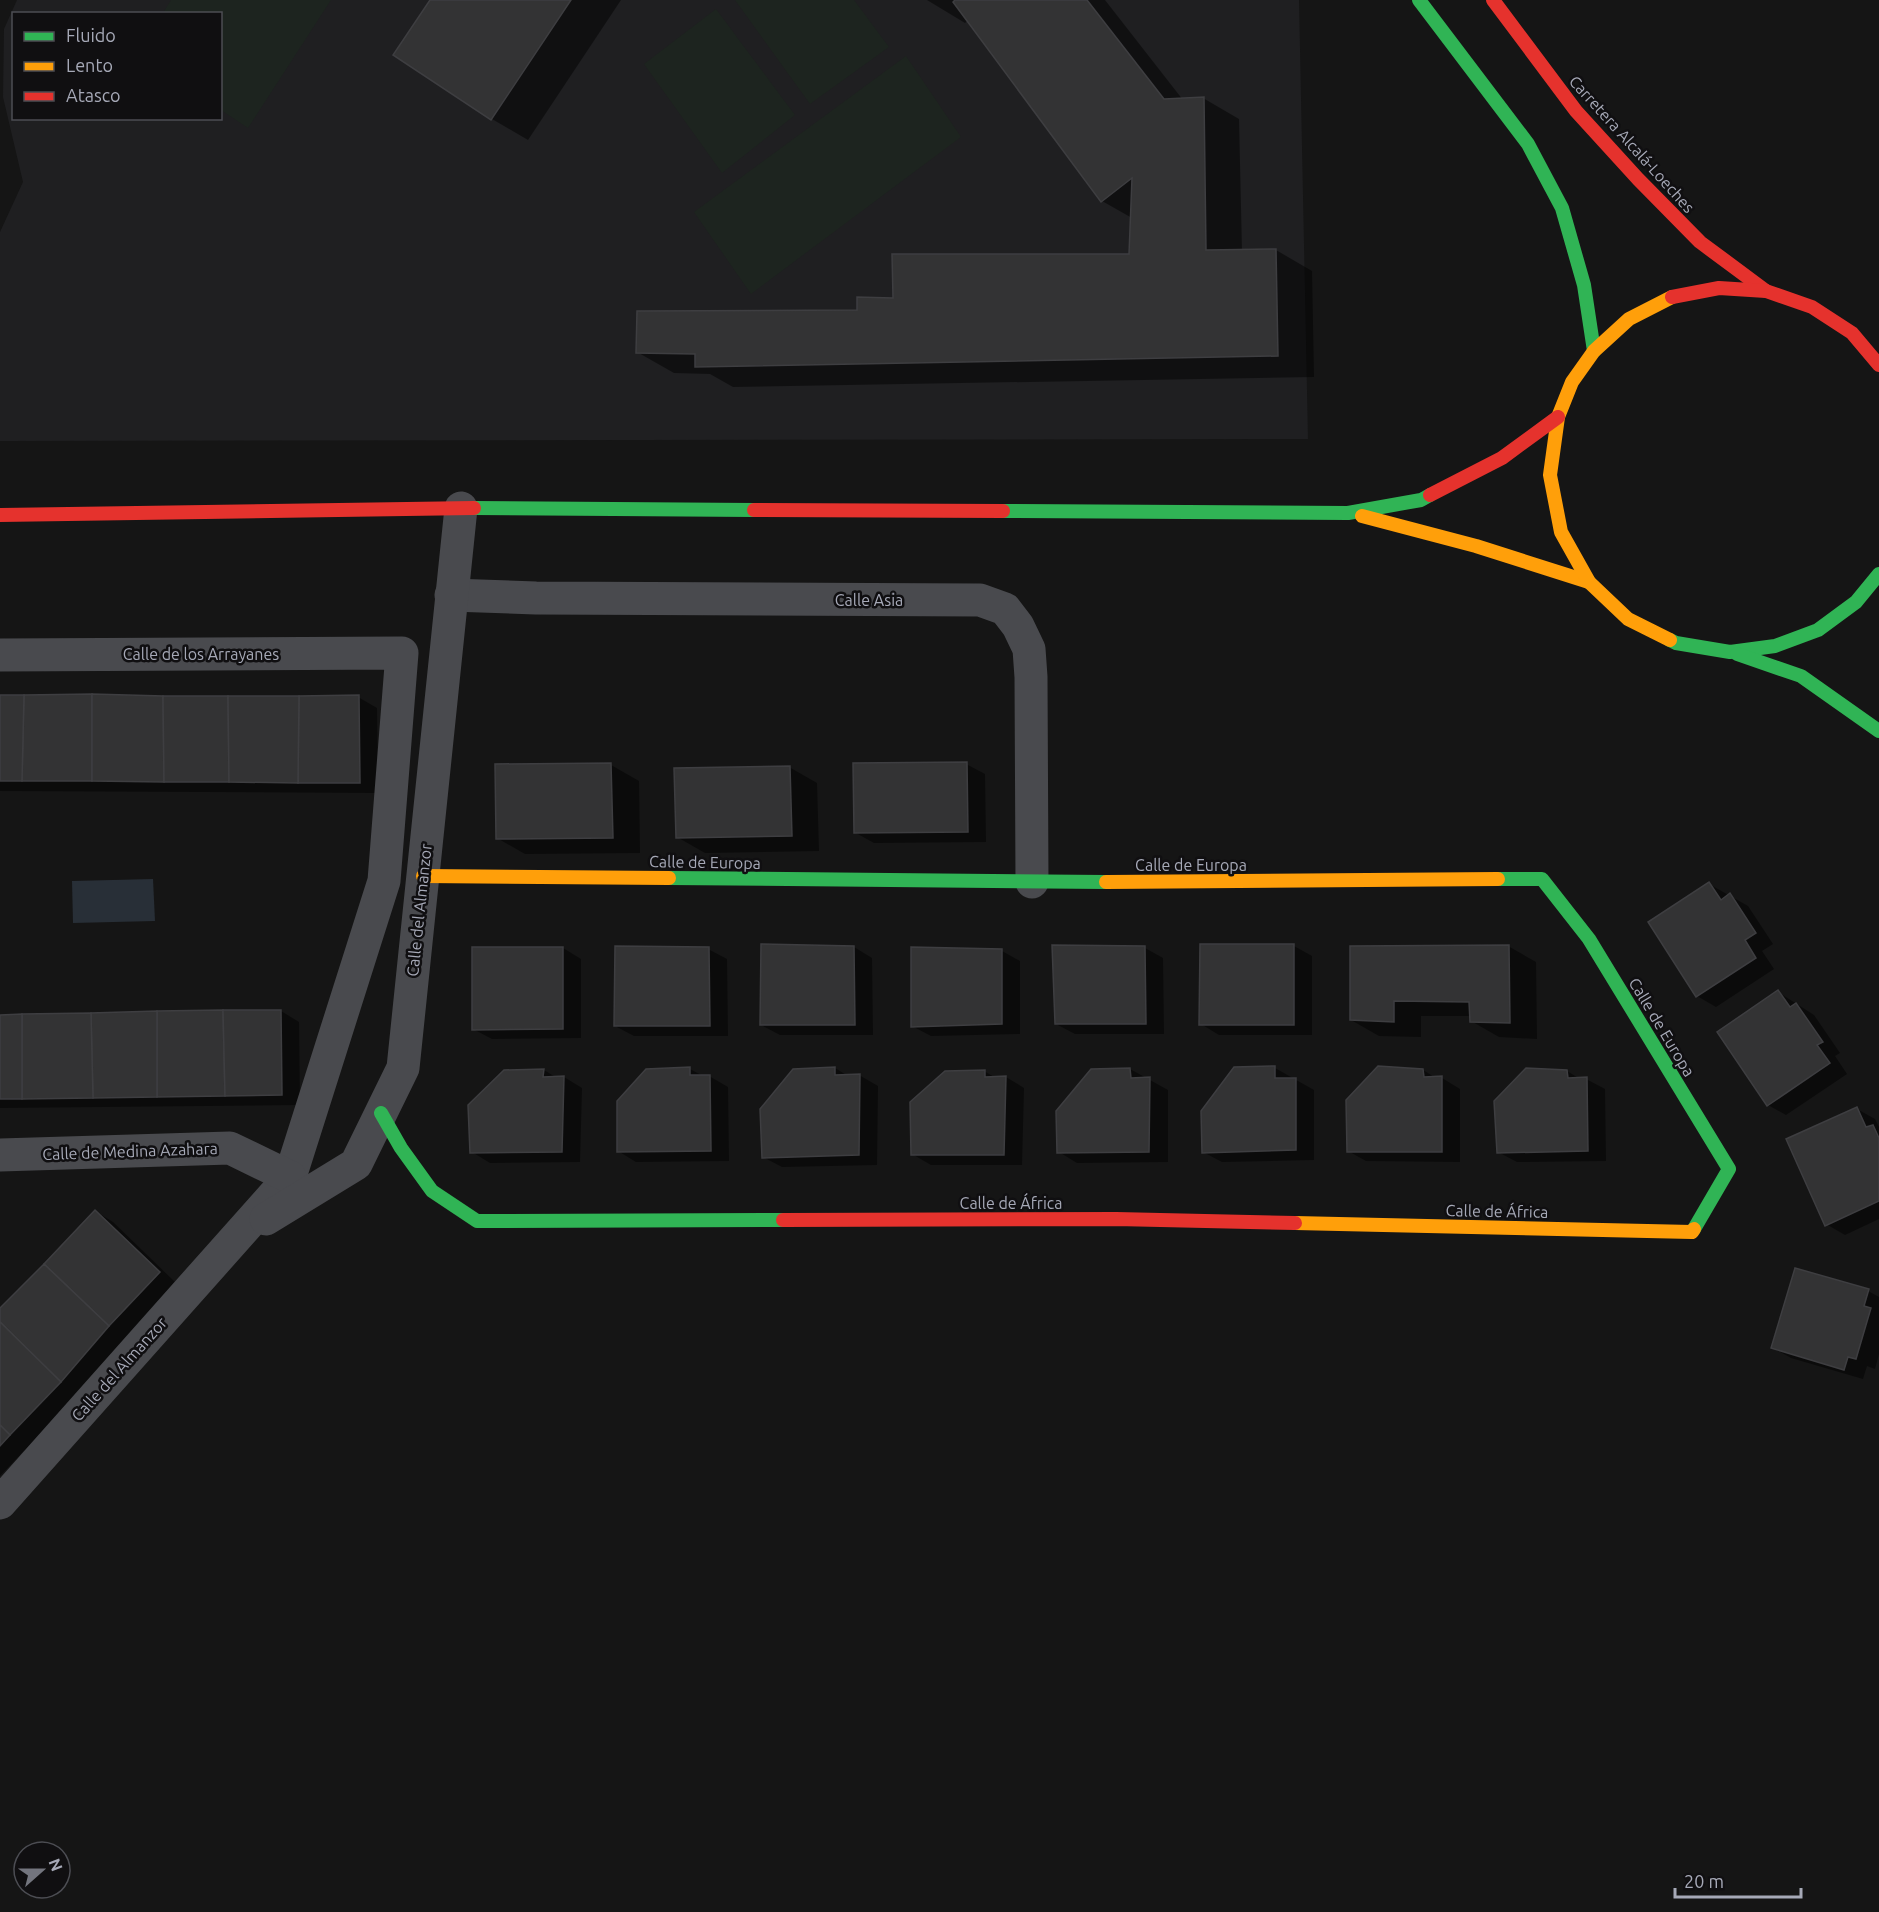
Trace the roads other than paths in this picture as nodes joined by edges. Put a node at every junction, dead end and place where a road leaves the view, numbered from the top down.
1 (1419, 0) edge
2 (1493, 0) edge
3 (1766, 291) junction
4 (1594, 351) junction
5 (1879, 365) edge
6 (1558, 417) junction
7 (461, 508) junction
8 (1348, 513) junction
9 (0, 515) edge
10 (1879, 574) edge
11 (1589, 582) junction
12 (451, 596) junction
13 (1730, 651) junction
14 (402, 653) joint
15 (0, 655) edge
16 (1879, 731) edge
17 (423, 876) junction
18 (1032, 882) junction
19 (381, 1113) junction
20 (0, 1155) edge
21 (290, 1177) junction
22 (1692, 1232) joint
23 (237, 1236) junction
24 (0, 1503) edge

1 - 4 street
2 - 3 street, Carretera Alcalá-Loeches
3 - 4 street
3 - 5 street
4 - 6 street
6 - 8 street
6 - 11 street
7 - 8 street
7 - 9 street
7 - 12 street, Calle del Almanzor
8 - 11 street
10 - 13 street
11 - 13 street
12 - 17 street, Calle del Almanzor
12 - 18 street, Calle Asia
13 - 16 street
14 - 15 street, Calle de los Arrayanes
14 - 21 street, Calle del Almanzor
17 - 18 street, Calle de Europa
17 - 19 street, Calle del Almanzor
18 - 22 street, Calle de Europa
19 - 22 street, Calle de África
19 - 23 street, Calle del Almanzor
20 - 21 street, Calle de Medina Azahara
21 - 23 street, Calle del Almanzor
23 - 24 street, Calle del Almanzor

